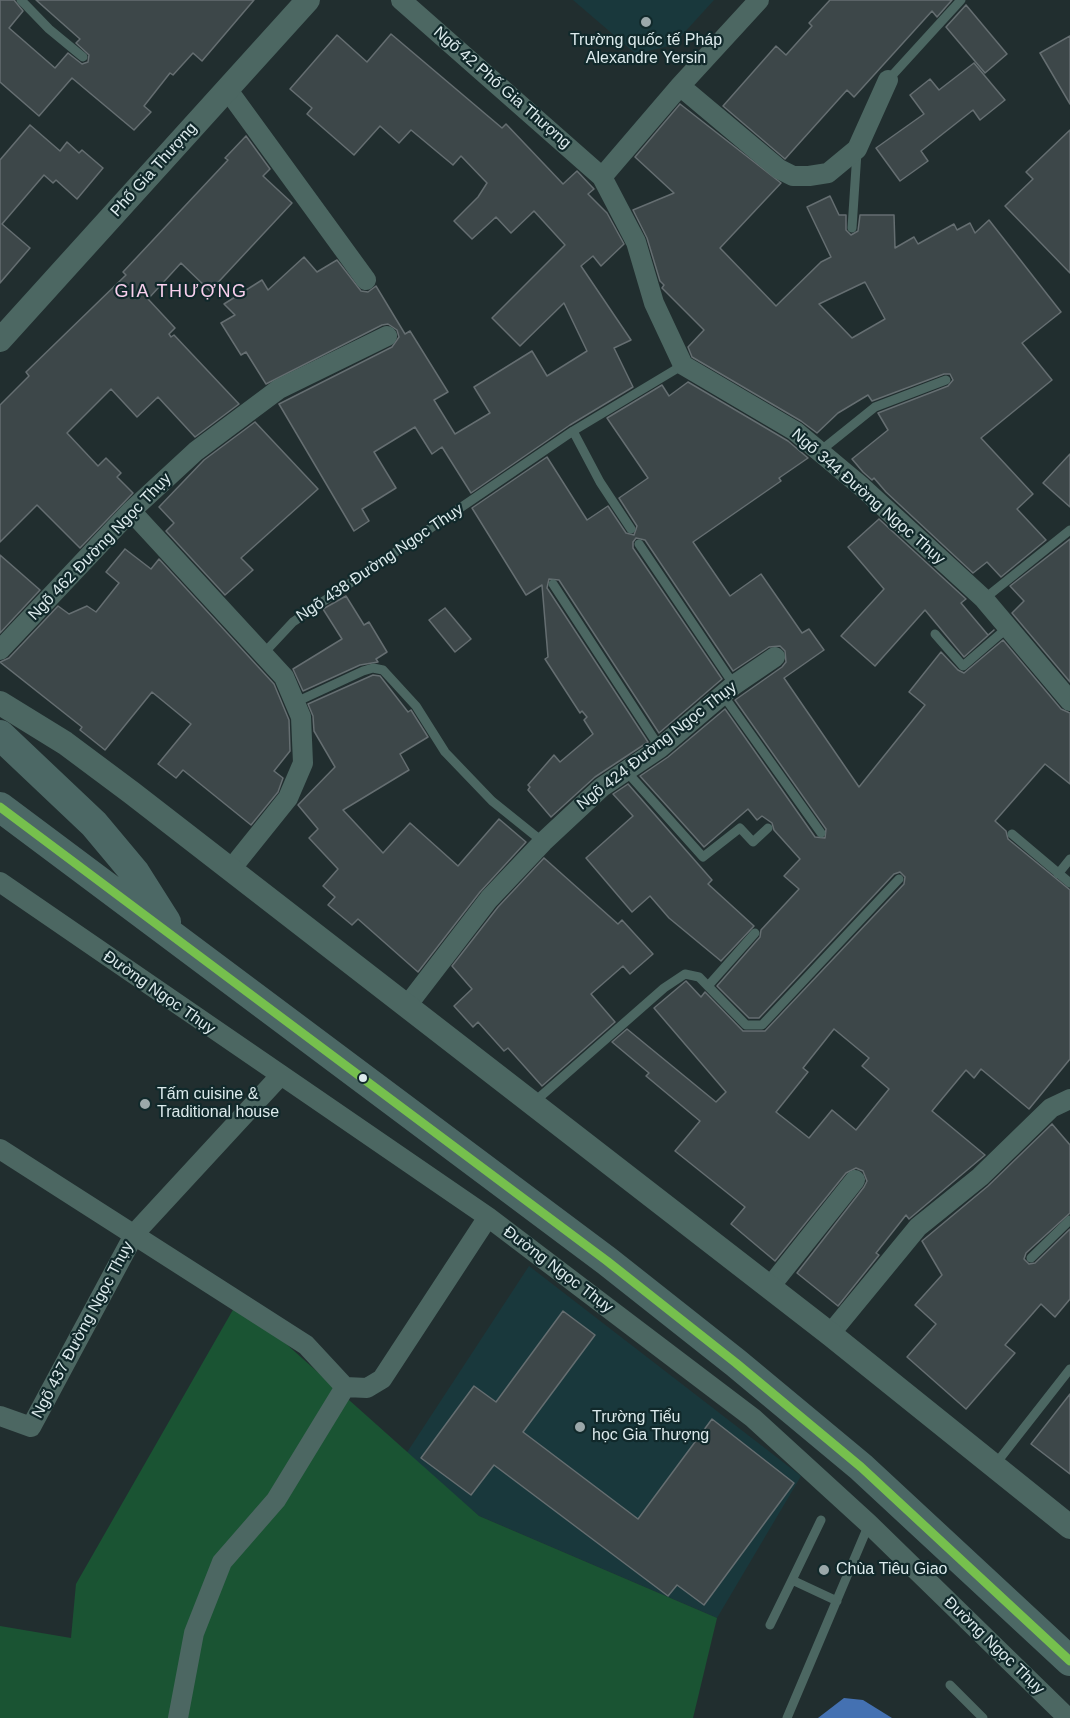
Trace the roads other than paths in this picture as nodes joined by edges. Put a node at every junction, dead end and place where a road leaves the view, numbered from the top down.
1 (21, 0) edge
2 (308, 0) edge
3 (401, 0) edge
4 (759, 0) edge
5 (961, 0) edge
6 (83, 57) dead end
7 (888, 80) joint
8 (680, 86) junction
9 (227, 89) junction
10 (857, 149) junction
11 (603, 177) junction
12 (852, 228) dead end
13 (366, 280) dead end
14 (3, 330) edge
15 (387, 336) dead end
16 (683, 365) junction
17 (946, 380) dead end
18 (573, 431) junction
19 (819, 452) junction
20 (131, 510) junction
21 (632, 529) dead end
22 (1070, 530) edge
23 (639, 544) dead end
24 (553, 584) dead end
25 (984, 599) junction
26 (1006, 629) junction
27 (936, 634) dead end
28 (0, 650) edge
29 (264, 653) junction
30 (775, 657) dead end
31 (728, 690) junction
32 (1070, 701) edge
33 (296, 702) junction
34 (0, 703) edge
35 (0, 735) edge
36 (660, 748) junction
37 (626, 771) junction
38 (0, 807) edge
39 (768, 828) dead end
40 (821, 833) dead end
41 (1012, 834) dead end
42 (543, 842) junction
43 (1070, 859) edge
44 (231, 869) junction
45 (1058, 874) junction
46 (899, 879) dead end
47 (0, 882) edge
48 (1070, 884) edge
49 (755, 933) dead end
50 (176, 937) junction
51 (708, 986) junction
52 (406, 1007) junction
53 (280, 1076) junction
54 (533, 1103) junction
55 (1066, 1105) edge
56 (0, 1149) edge
57 (855, 1180) dead end
58 (488, 1217) junction
59 (1070, 1220) edge
60 (135, 1233) junction
61 (1031, 1258) dead end
62 (769, 1288) junction
63 (830, 1334) junction
64 (1070, 1369) edge
65 (345, 1387) junction
66 (0, 1416) edge
67 (994, 1466) junction
68 (821, 1521) dead end
69 (869, 1524) junction
70 (1070, 1527) edge
71 (792, 1580) junction
72 (837, 1601) junction
73 (770, 1624) dead end
74 (1070, 1661) edge
75 (950, 1685) dead end
76 (178, 1718) edge
77 (787, 1718) edge
78 (983, 1718) edge
79 (1068, 1718) edge

1 - 6 lane
2 - 9 street, Phố Gia Thượng
3 - 11 street, Ngõ 42 Phố Gia Thượng
4 - 8 street
5 - 7 lane
7 - 10 street
8 - 10 street
8 - 11 street
9 - 13 street
9 - 14 street, Phố Gia Thượng
10 - 12 lane
11 - 16 street
15 - 20 street, Ngõ 462 Đường Ngọc Thụy
16 - 18 lane, Ngõ 438 Đường Ngọc Thụy
16 - 19 street, Ngõ 344 Đường Ngọc Thụy
17 - 19 lane
18 - 21 lane
18 - 29 lane, Ngõ 438 Đường Ngọc Thụy
19 - 25 street, Ngõ 344 Đường Ngọc Thụy
20 - 28 street, Ngõ 462 Đường Ngọc Thụy
20 - 29 street
22 - 25 lane
23 - 31 lane
24 - 36 lane
25 - 26 street, Ngõ 344 Đường Ngọc Thụy
26 - 27 lane
26 - 32 street, Ngõ 344 Đường Ngọc Thụy
29 - 33 street
30 - 31 street, Ngõ 424 Đường Ngọc Thụy
31 - 36 street, Ngõ 424 Đường Ngọc Thụy
31 - 40 lane
33 - 42 lane
33 - 44 street
34 - 44 street
35 - 50 main road
36 - 37 street, Ngõ 424 Đường Ngọc Thụy
37 - 39 lane
37 - 42 street, Ngõ 424 Đường Ngọc Thụy
38 - 50 main road
41 - 45 lane
42 - 52 street, Ngõ 424 Đường Ngọc Thụy
43 - 45 lane
44 - 52 street
45 - 48 lane
46 - 51 lane
47 - 53 street, Đường Ngọc Thụy
49 - 51 lane
50 - 74 main road
51 - 54 lane
52 - 54 street
53 - 58 street, Đường Ngọc Thụy
53 - 60 street, Ngõ 437 Đường Ngọc Thụy
54 - 62 street
55 - 63 street
56 - 60 street
57 - 62 street
58 - 65 street
58 - 69 street, Đường Ngọc Thụy
59 - 61 lane
60 - 65 street
60 - 66 street, Ngõ 437 Đường Ngọc Thụy
62 - 63 street
63 - 67 street
64 - 67 lane
65 - 76 street
67 - 70 street
68 - 71 lane
69 - 72 lane
69 - 79 street, Đường Ngọc Thụy
71 - 72 lane
71 - 73 lane
72 - 77 lane
75 - 78 lane

